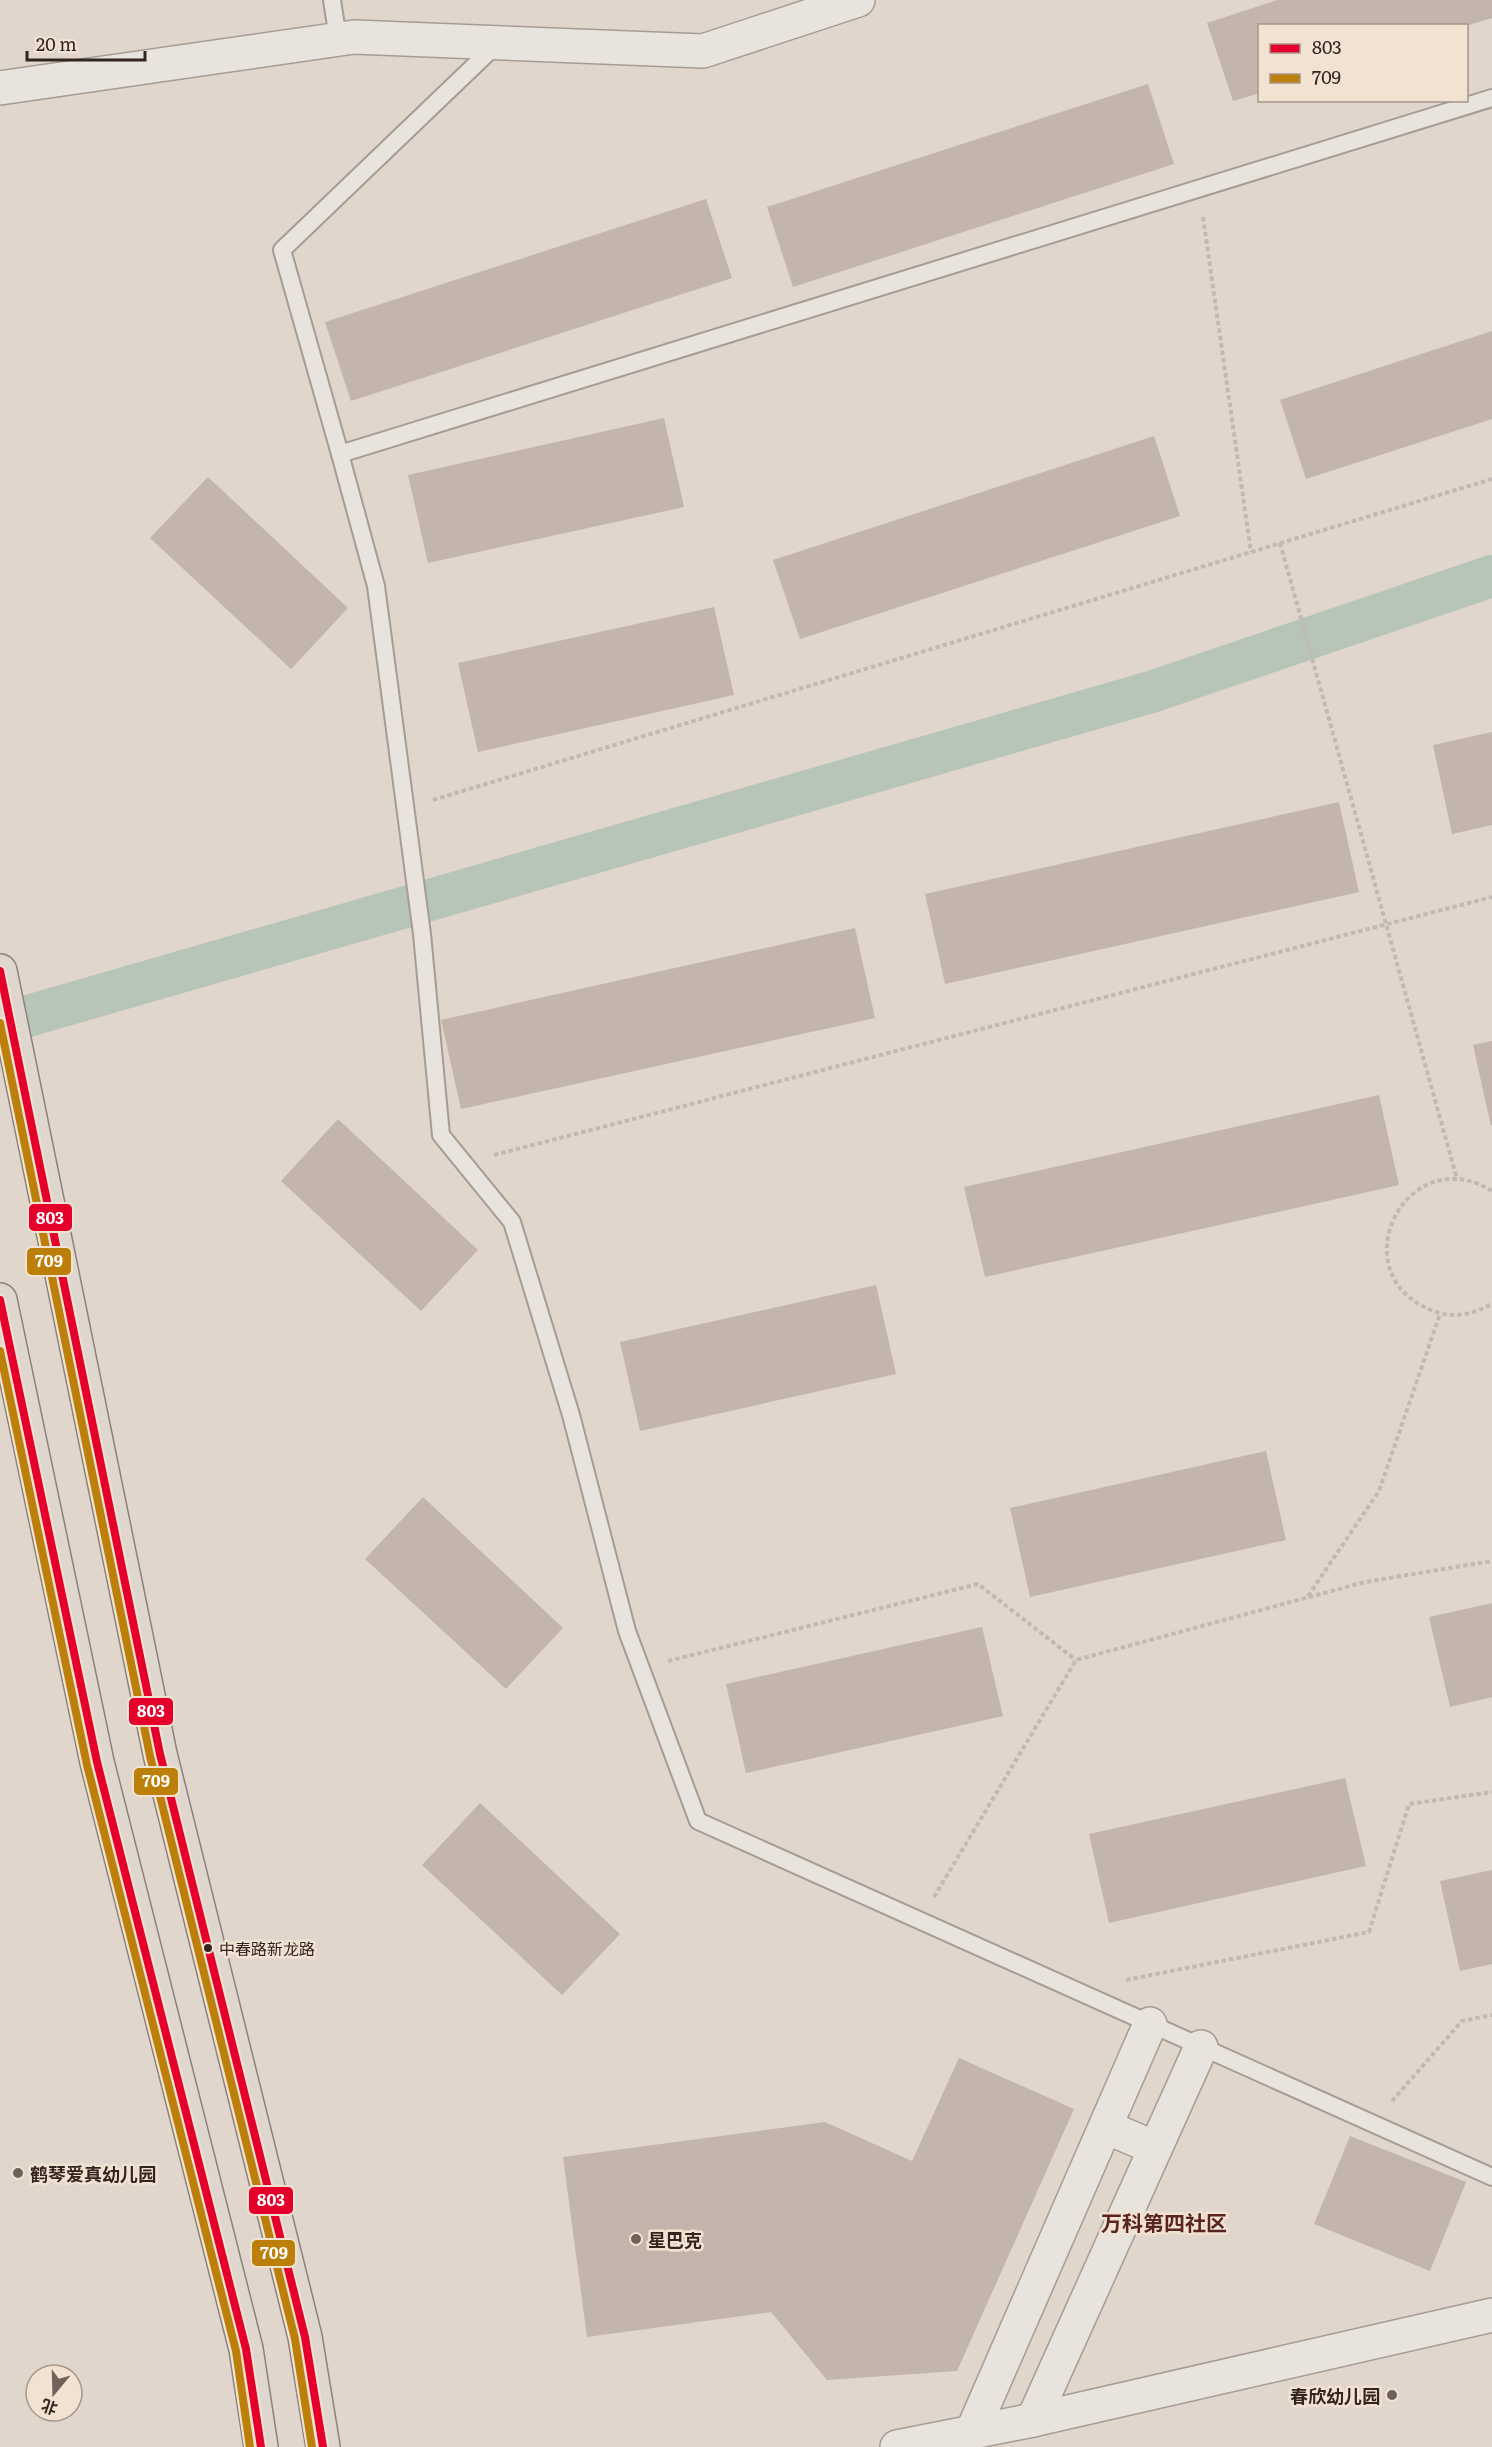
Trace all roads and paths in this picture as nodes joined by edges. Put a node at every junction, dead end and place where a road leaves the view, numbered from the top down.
1 (333, 0) edge
2 (858, 0) edge
3 (338, 39) junction
4 (499, 42) junction
5 (0, 88) edge
6 (1492, 98) edge
7 (1199, 189) junction
8 (340, 454) junction
9 (1492, 479) edge
10 (1280, 543) junction
11 (1251, 552) junction
12 (406, 813) junction
13 (1492, 897) edge
14 (1385, 925) junction
15 (0, 970) edge
16 (464, 1163) junction
17 (1457, 1179) junction
18 (1492, 1191) edge
19 (0, 1300) edge
20 (1492, 1303) edge
21 (1440, 1314) junction
22 (1492, 1561) edge
23 (1307, 1598) junction
24 (1076, 1660) junction
25 (640, 1668) junction
26 (1492, 1792) edge
27 (920, 1921) junction
28 (1074, 1990) junction
29 (1492, 2015) edge
30 (1150, 2024) junction
31 (1201, 2047) junction
32 (1373, 2124) junction
33 (1106, 2127) junction
34 (1155, 2148) junction
35 (1492, 2177) edge
36 (1492, 2315) edge
37 (1033, 2420) junction
38 (972, 2432) junction
39 (261, 2447) edge
40 (323, 2447) edge
41 (897, 2447) edge

1 - 3 lane
2 - 4 street
3 - 4 street
3 - 5 street
4 - 8 lane
6 - 7 lane
7 - 8 lane
7 - 11 path
8 - 12 lane
9 - 10 path
10 - 11 path
10 - 14 path
11 - 12 path
12 - 16 lane
13 - 14 path
14 - 16 path
14 - 17 path
15 - 40 main road
16 - 25 lane
17 - 18 path
17 - 21 path
19 - 39 main road
20 - 21 path
21 - 23 path
22 - 23 path
23 - 24 path
24 - 25 path
24 - 27 path
25 - 27 lane
26 - 28 path
27 - 28 lane
28 - 30 lane
29 - 32 path
30 - 31 lane
30 - 33 street
31 - 32 lane
31 - 34 street
32 - 35 lane
33 - 34 street
33 - 38 street
34 - 37 street
36 - 37 street
37 - 38 street
38 - 41 street

